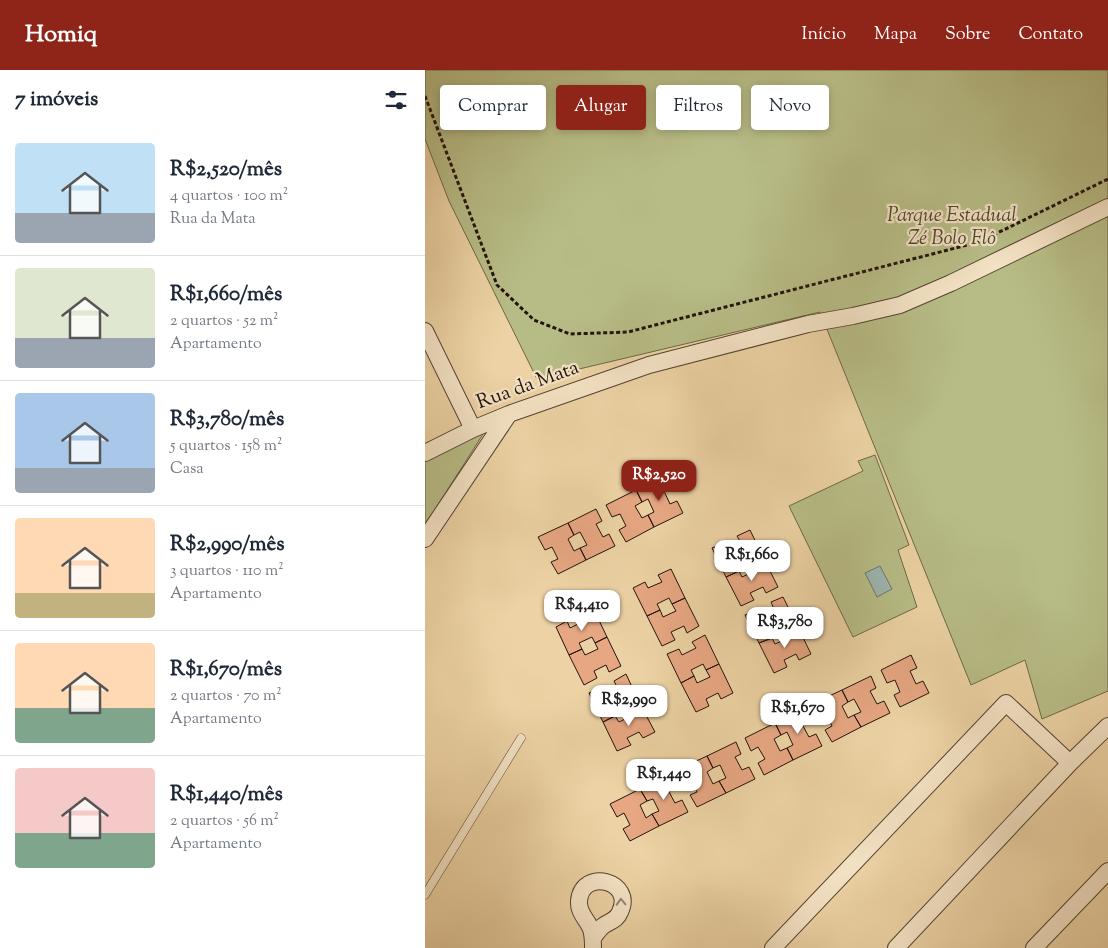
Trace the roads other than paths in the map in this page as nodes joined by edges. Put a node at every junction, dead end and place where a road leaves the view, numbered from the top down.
1 (1108, 207) edge
2 (425, 331) edge
3 (509, 414) junction
4 (473, 429) junction
5 (425, 453) edge
6 (425, 539) edge
7 (1108, 726) edge
8 (521, 738) dead end
9 (1070, 763) junction
10 (1108, 871) edge
11 (425, 895) edge
12 (773, 948) edge
13 (896, 948) edge
14 (1034, 948) edge

1 - 3 street, Rua da Mata
2 - 4 street, Rua da Mata
3 - 4 street, Rua da Mata
3 - 6 street
4 - 5 street
7 - 9 street
8 - 11 lane
9 - 12 street
9 - 13 street
10 - 14 street

